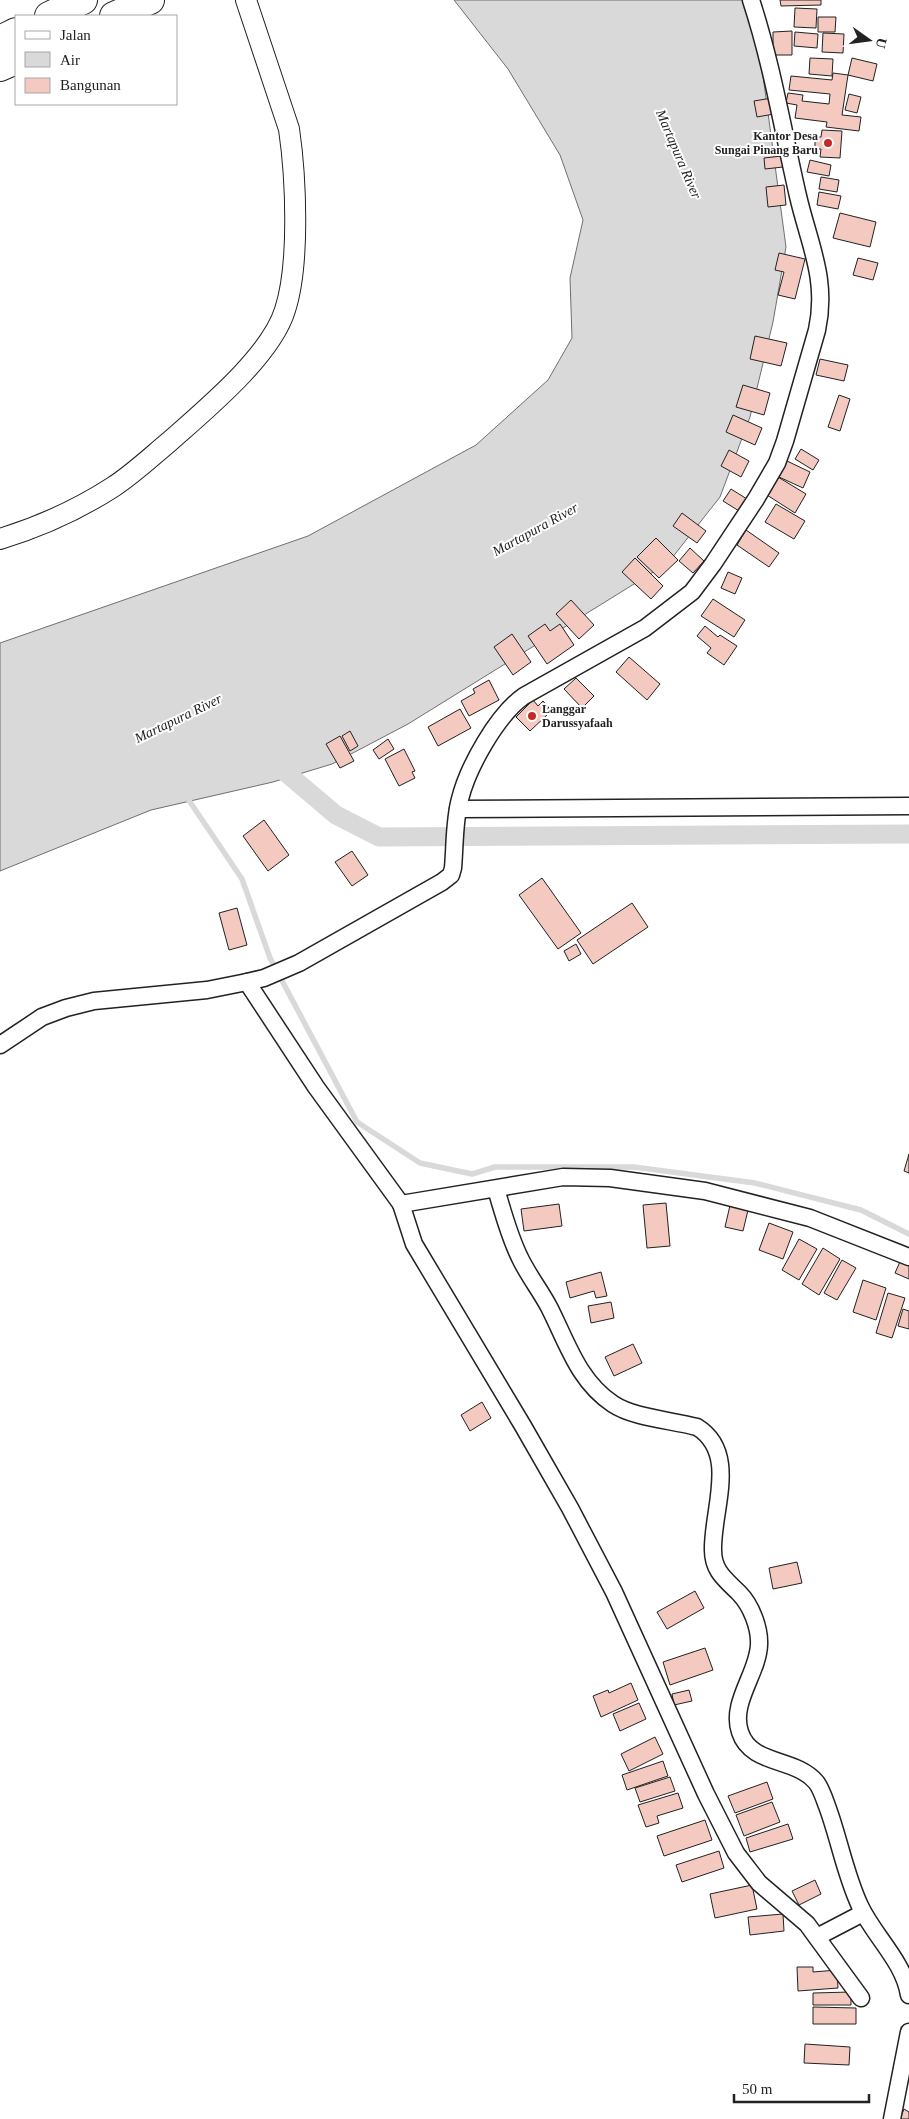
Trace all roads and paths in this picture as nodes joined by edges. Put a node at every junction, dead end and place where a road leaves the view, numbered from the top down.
1 (83, 0) edge
2 (150, 0) edge
3 (246, 0) edge
4 (751, 0) edge
5 (51, 15) edge
6 (116, 15) edge
7 (15, 32) edge
8 (0, 40) edge
9 (15, 60) edge
10 (0, 67) edge
11 (0, 539) edge
12 (909, 806) edge
13 (458, 813) junction
14 (247, 982) junction
15 (0, 1045) edge
16 (493, 1190) junction
17 (401, 1204) junction
18 (909, 1257) edge
19 (860, 1914) junction
20 (821, 1935) junction
21 (909, 1995) edge
22 (861, 1998) dead end
23 (909, 2032) edge
24 (892, 2119) edge

1 - 5 highway
2 - 6 highway
3 - 11 street
4 - 13 street
7 - 8 highway
9 - 10 highway
12 - 13 street
13 - 14 street
14 - 15 street
14 - 17 street
16 - 17 street
16 - 18 street
16 - 19 street
17 - 20 street
19 - 20 street
19 - 21 street
20 - 22 street
23 - 24 street

